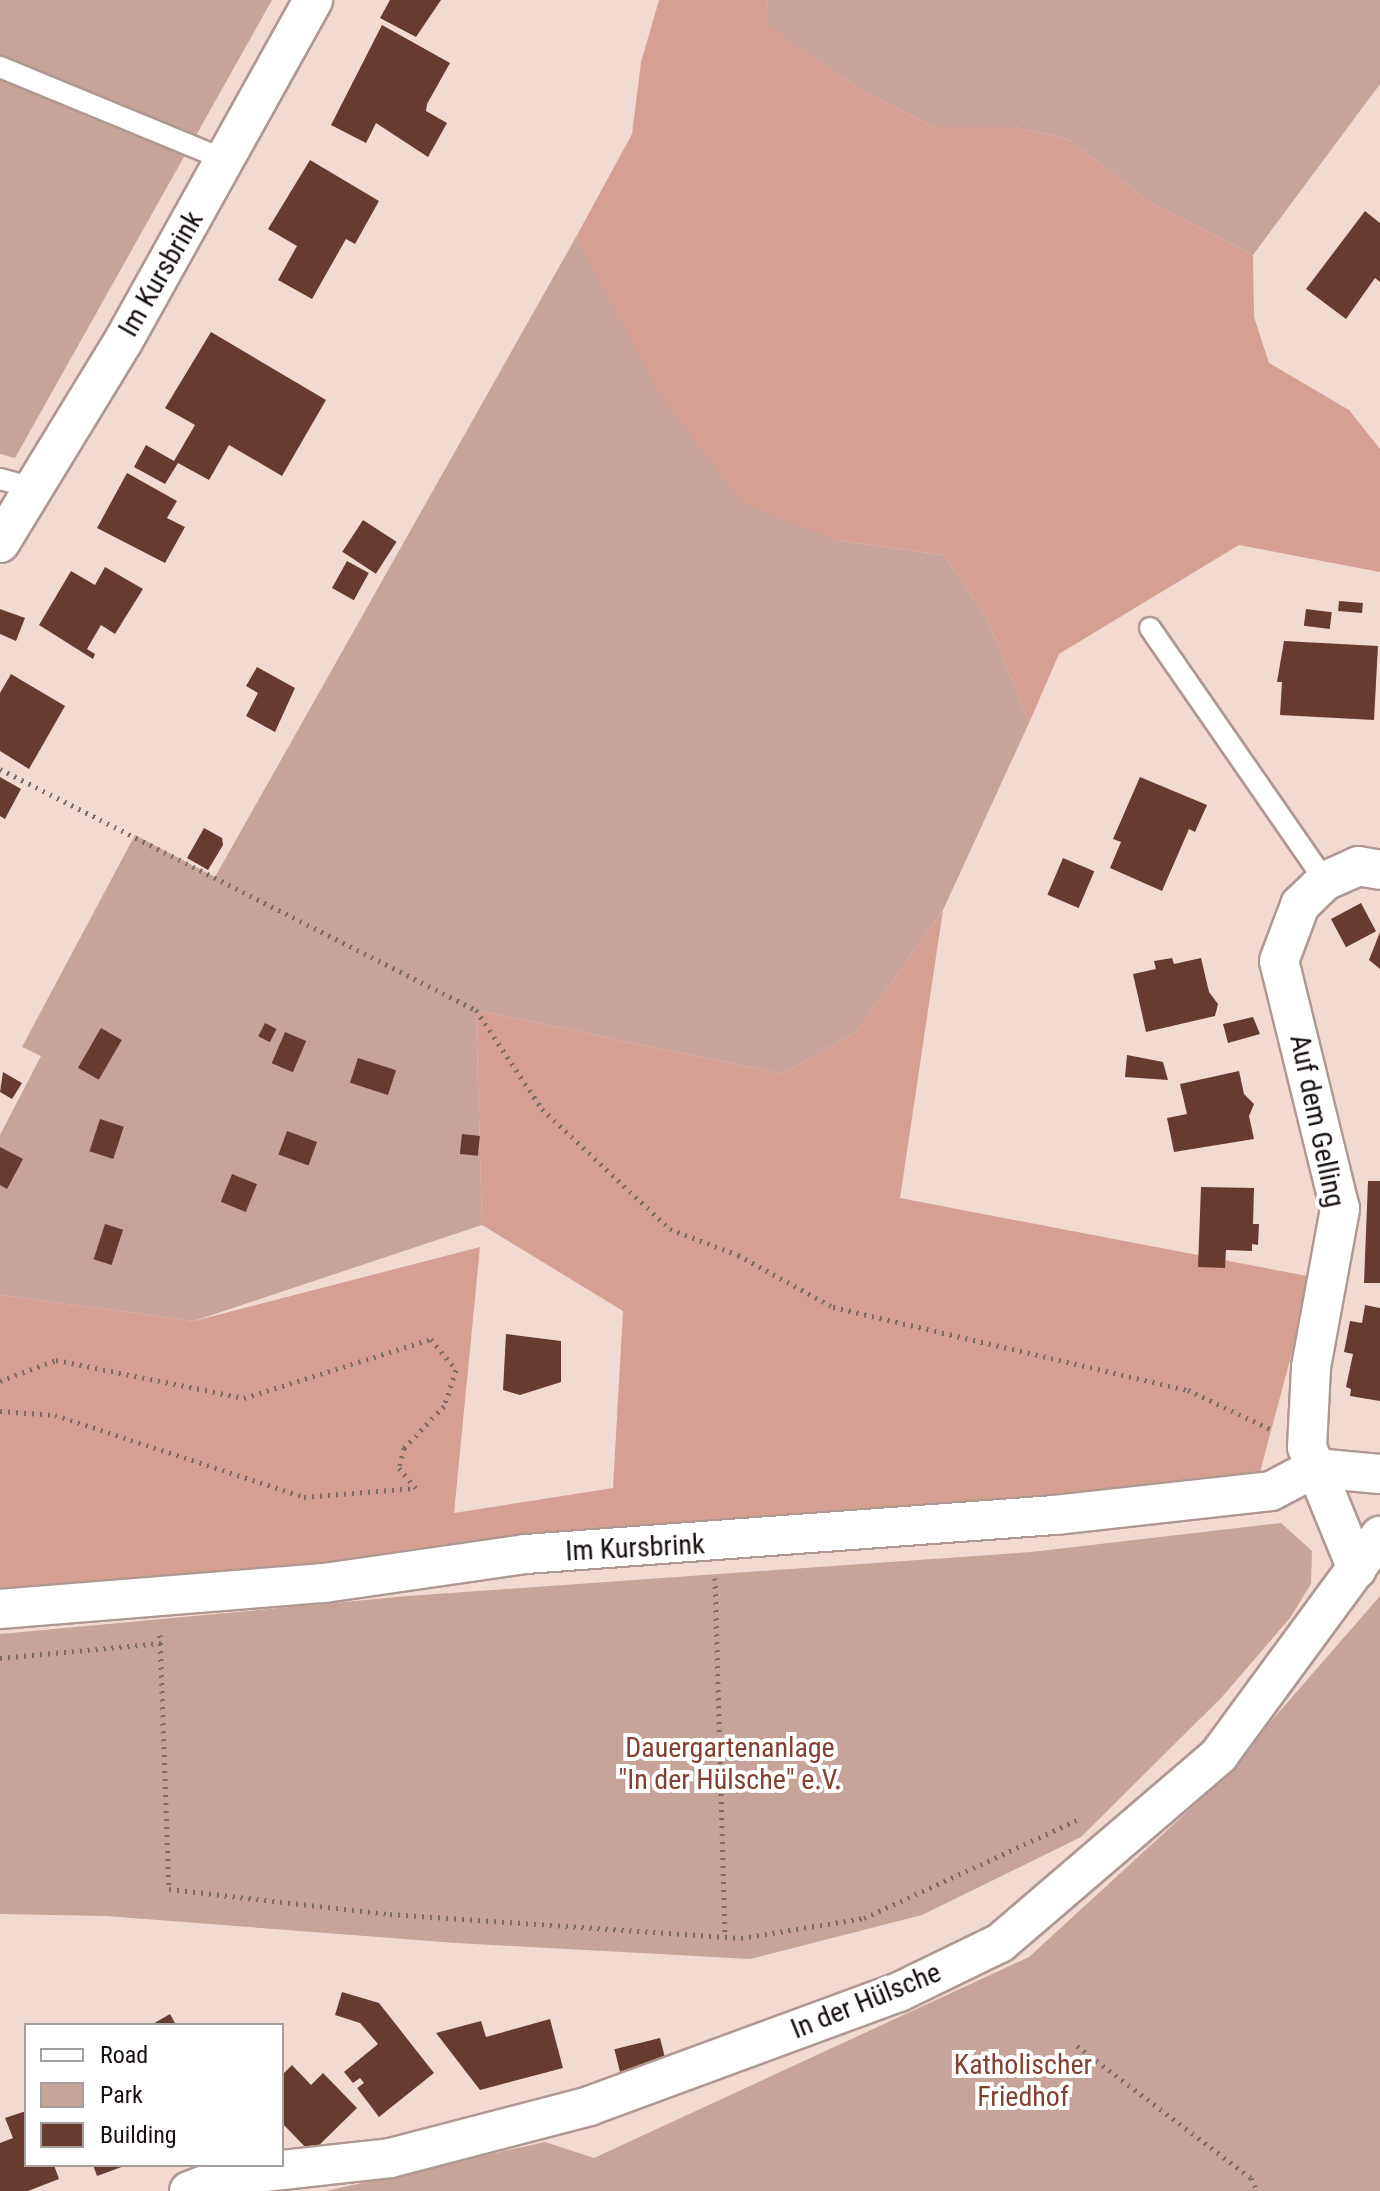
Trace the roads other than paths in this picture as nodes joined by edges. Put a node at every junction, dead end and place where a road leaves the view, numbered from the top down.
1 (313, 0) edge
2 (0, 67) edge
3 (226, 160) junction
4 (16, 484) edge
5 (0, 543) edge
6 (1150, 628) dead end
7 (1380, 870) edge
8 (1325, 881) junction
9 (1311, 1457) junction
10 (1380, 1474) edge
11 (1380, 1536) edge
12 (1357, 1569) junction
13 (0, 1609) edge
14 (189, 2191) edge

1 - 3 street, Im Kursbrink
2 - 3 lane
3 - 4 street, Im Kursbrink
4 - 5 street, Im Kursbrink
6 - 8 lane
7 - 8 street, Auf dem Gelling
8 - 9 street, Auf dem Gelling
9 - 10 street
9 - 12 street, Auf dem Gelling
9 - 13 street, Im Kursbrink
11 - 12 street, In der Hülsche
12 - 14 street, In der Hülsche

